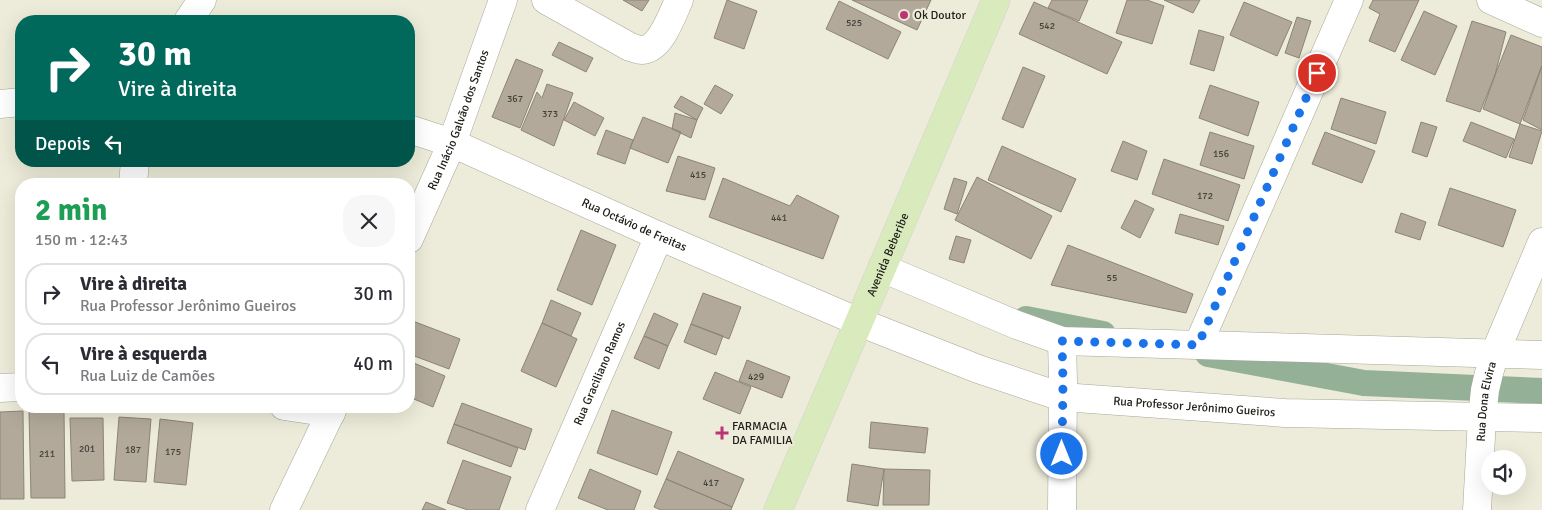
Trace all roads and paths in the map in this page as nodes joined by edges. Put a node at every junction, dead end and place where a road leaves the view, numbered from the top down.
1 (202, 0) edge
2 (503, 0) edge
3 (546, 0) edge
4 (679, 0) edge
5 (996, 0) edge
6 (1349, 0) edge
7 (1491, 0) edge
8 (192, 15) edge
9 (1542, 22) edge
10 (15, 103) edge
11 (0, 104) edge
12 (415, 131) edge
13 (452, 143) junction
14 (415, 226) edge
15 (659, 236) junction
16 (1542, 242) edge
17 (882, 268) junction
18 (860, 322) junction
19 (1062, 345) junction
20 (1198, 345) junction
21 (1542, 355) edge
22 (1492, 363) junction
23 (15, 387) edge
24 (0, 388) edge
25 (1063, 390) junction
26 (1483, 411) junction
27 (331, 413) edge
28 (1542, 418) edge
29 (284, 510) edge
30 (540, 510) edge
31 (778, 510) edge
32 (1062, 510) edge
33 (1477, 510) edge

1 - 8 street
2 - 13 street, Rua Inácio Galvão dos Santos
3 - 4 street
5 - 17 main road, Avenida Beberibe
6 - 20 street
7 - 9 street
10 - 11 street
12 - 13 street, Rua Octávio de Freitas
13 - 14 street, Rua Inácio Galvão dos Santos
13 - 15 street, Rua Octávio de Freitas
15 - 18 street, Rua Octávio de Freitas
15 - 30 street, Rua Graciliano Ramos
16 - 22 street, Rua Dona Elvira
17 - 18 main road, Avenida Beberibe
17 - 19 street
18 - 25 street, Rua Professor Jerônimo Gueiros
18 - 31 main road, Avenida Beberibe
19 - 20 street
19 - 25 street
20 - 22 street
21 - 22 street
22 - 26 street, Rua Dona Elvira
23 - 24 street
25 - 26 street, Rua Professor Jerônimo Gueiros
25 - 32 street
26 - 28 street, Rua Professor Jerônimo Gueiros
26 - 33 street, Rua Dona Elvira
27 - 29 street

